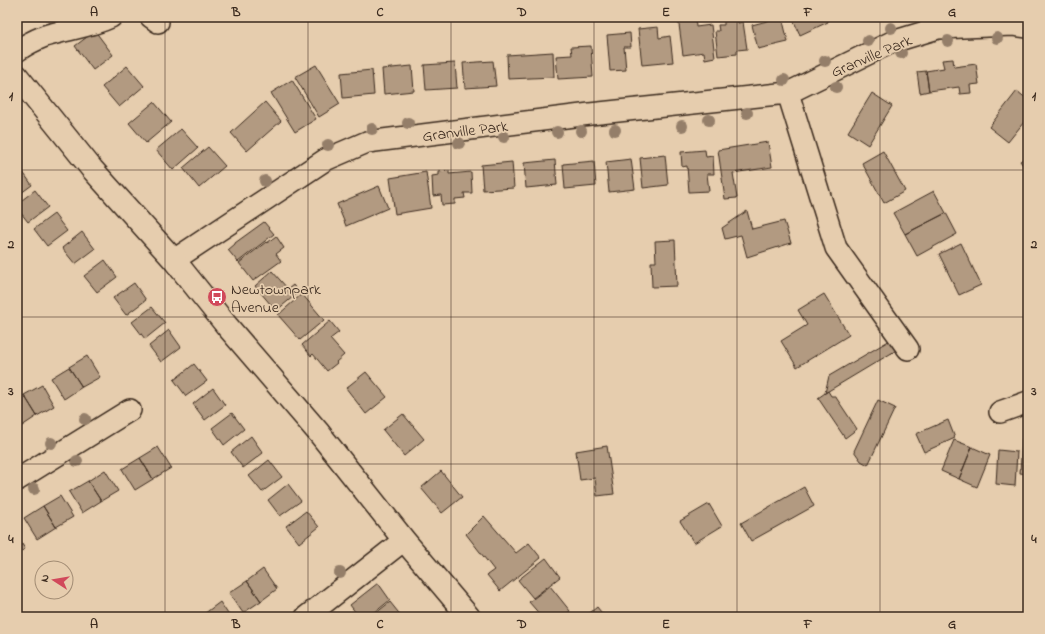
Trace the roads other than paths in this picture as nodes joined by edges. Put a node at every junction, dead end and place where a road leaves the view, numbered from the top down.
1 (111, 17) edge
2 (1028, 26) edge
3 (17, 51) edge
4 (17, 76) edge
5 (788, 93) junction
6 (174, 260) junction
7 (908, 349) dead end
8 (1028, 402) edge
9 (130, 410) dead end
10 (1000, 412) dead end
11 (17, 480) edge
12 (404, 540) junction
13 (306, 617) edge
14 (469, 617) edge

1 - 3 street
2 - 5 street, Granville Park
4 - 6 main road
5 - 6 street, Granville Park
5 - 7 street
6 - 12 main road
8 - 10 street
9 - 11 street
12 - 13 street
12 - 14 main road

